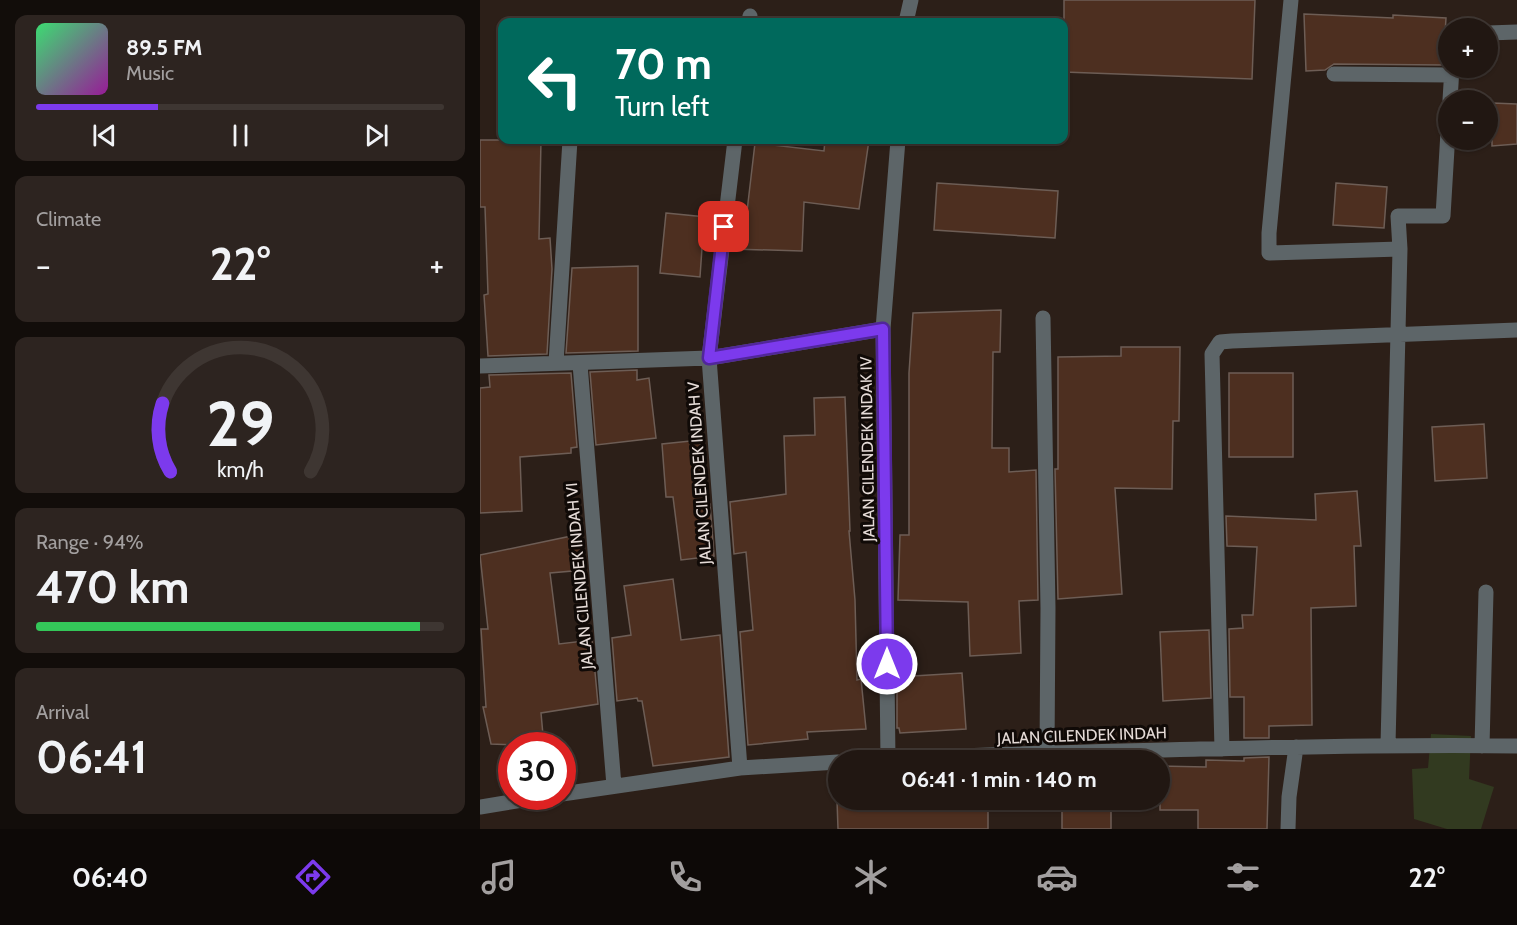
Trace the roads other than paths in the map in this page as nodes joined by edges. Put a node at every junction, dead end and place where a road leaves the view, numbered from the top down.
1 (911, 0) edge
2 (1291, 0) edge
3 (907, 18) edge
4 (1517, 32) edge
5 (1498, 33) edge
6 (1438, 71) edge
7 (1334, 74) dead end
8 (570, 144) edge
9 (735, 144) edge
10 (898, 144) edge
11 (1447, 150) edge
12 (1400, 249) junction
13 (1044, 318) dead end
14 (883, 329) junction
15 (1517, 330) edge
16 (1397, 334) junction
17 (709, 358) junction
18 (556, 363) junction
19 (580, 364) junction
20 (480, 366) edge
21 (1486, 592) dead end
22 (1388, 745) junction
23 (1482, 746) junction
24 (1517, 746) edge
25 (1296, 747) junction
26 (1222, 749) junction
27 (888, 750) edge
28 (1047, 750) edge
29 (1170, 750) edge
30 (828, 763) edge
31 (740, 768) junction
32 (614, 786) junction
33 (576, 792) edge
34 (498, 804) edge
35 (480, 807) edge
36 (1288, 829) edge

1 - 3 street
2 - 12 street
4 - 5 street
6 - 7 street
8 - 18 street
9 - 17 street, JALAN CILENDEK INDAH V
10 - 14 street, JALAN CILENDEK INDAK IV
11 - 12 street
12 - 16 street
13 - 28 street
14 - 17 street
14 - 27 street, JALAN CILENDEK INDAK IV
15 - 16 street
16 - 22 street
16 - 26 street
17 - 19 street
17 - 31 street, JALAN CILENDEK INDAH V
18 - 19 street
18 - 20 street
19 - 32 street, JALAN CILENDEK INDAH VI
21 - 23 street
22 - 23 street, JALAN CILENDEK INDAH
22 - 25 street, JALAN CILENDEK INDAH
23 - 24 street, JALAN CILENDEK INDAH
25 - 26 street, JALAN CILENDEK INDAH
25 - 36 street
26 - 29 street, JALAN CILENDEK INDAH
30 - 31 street
31 - 32 street
32 - 33 street
34 - 35 street

